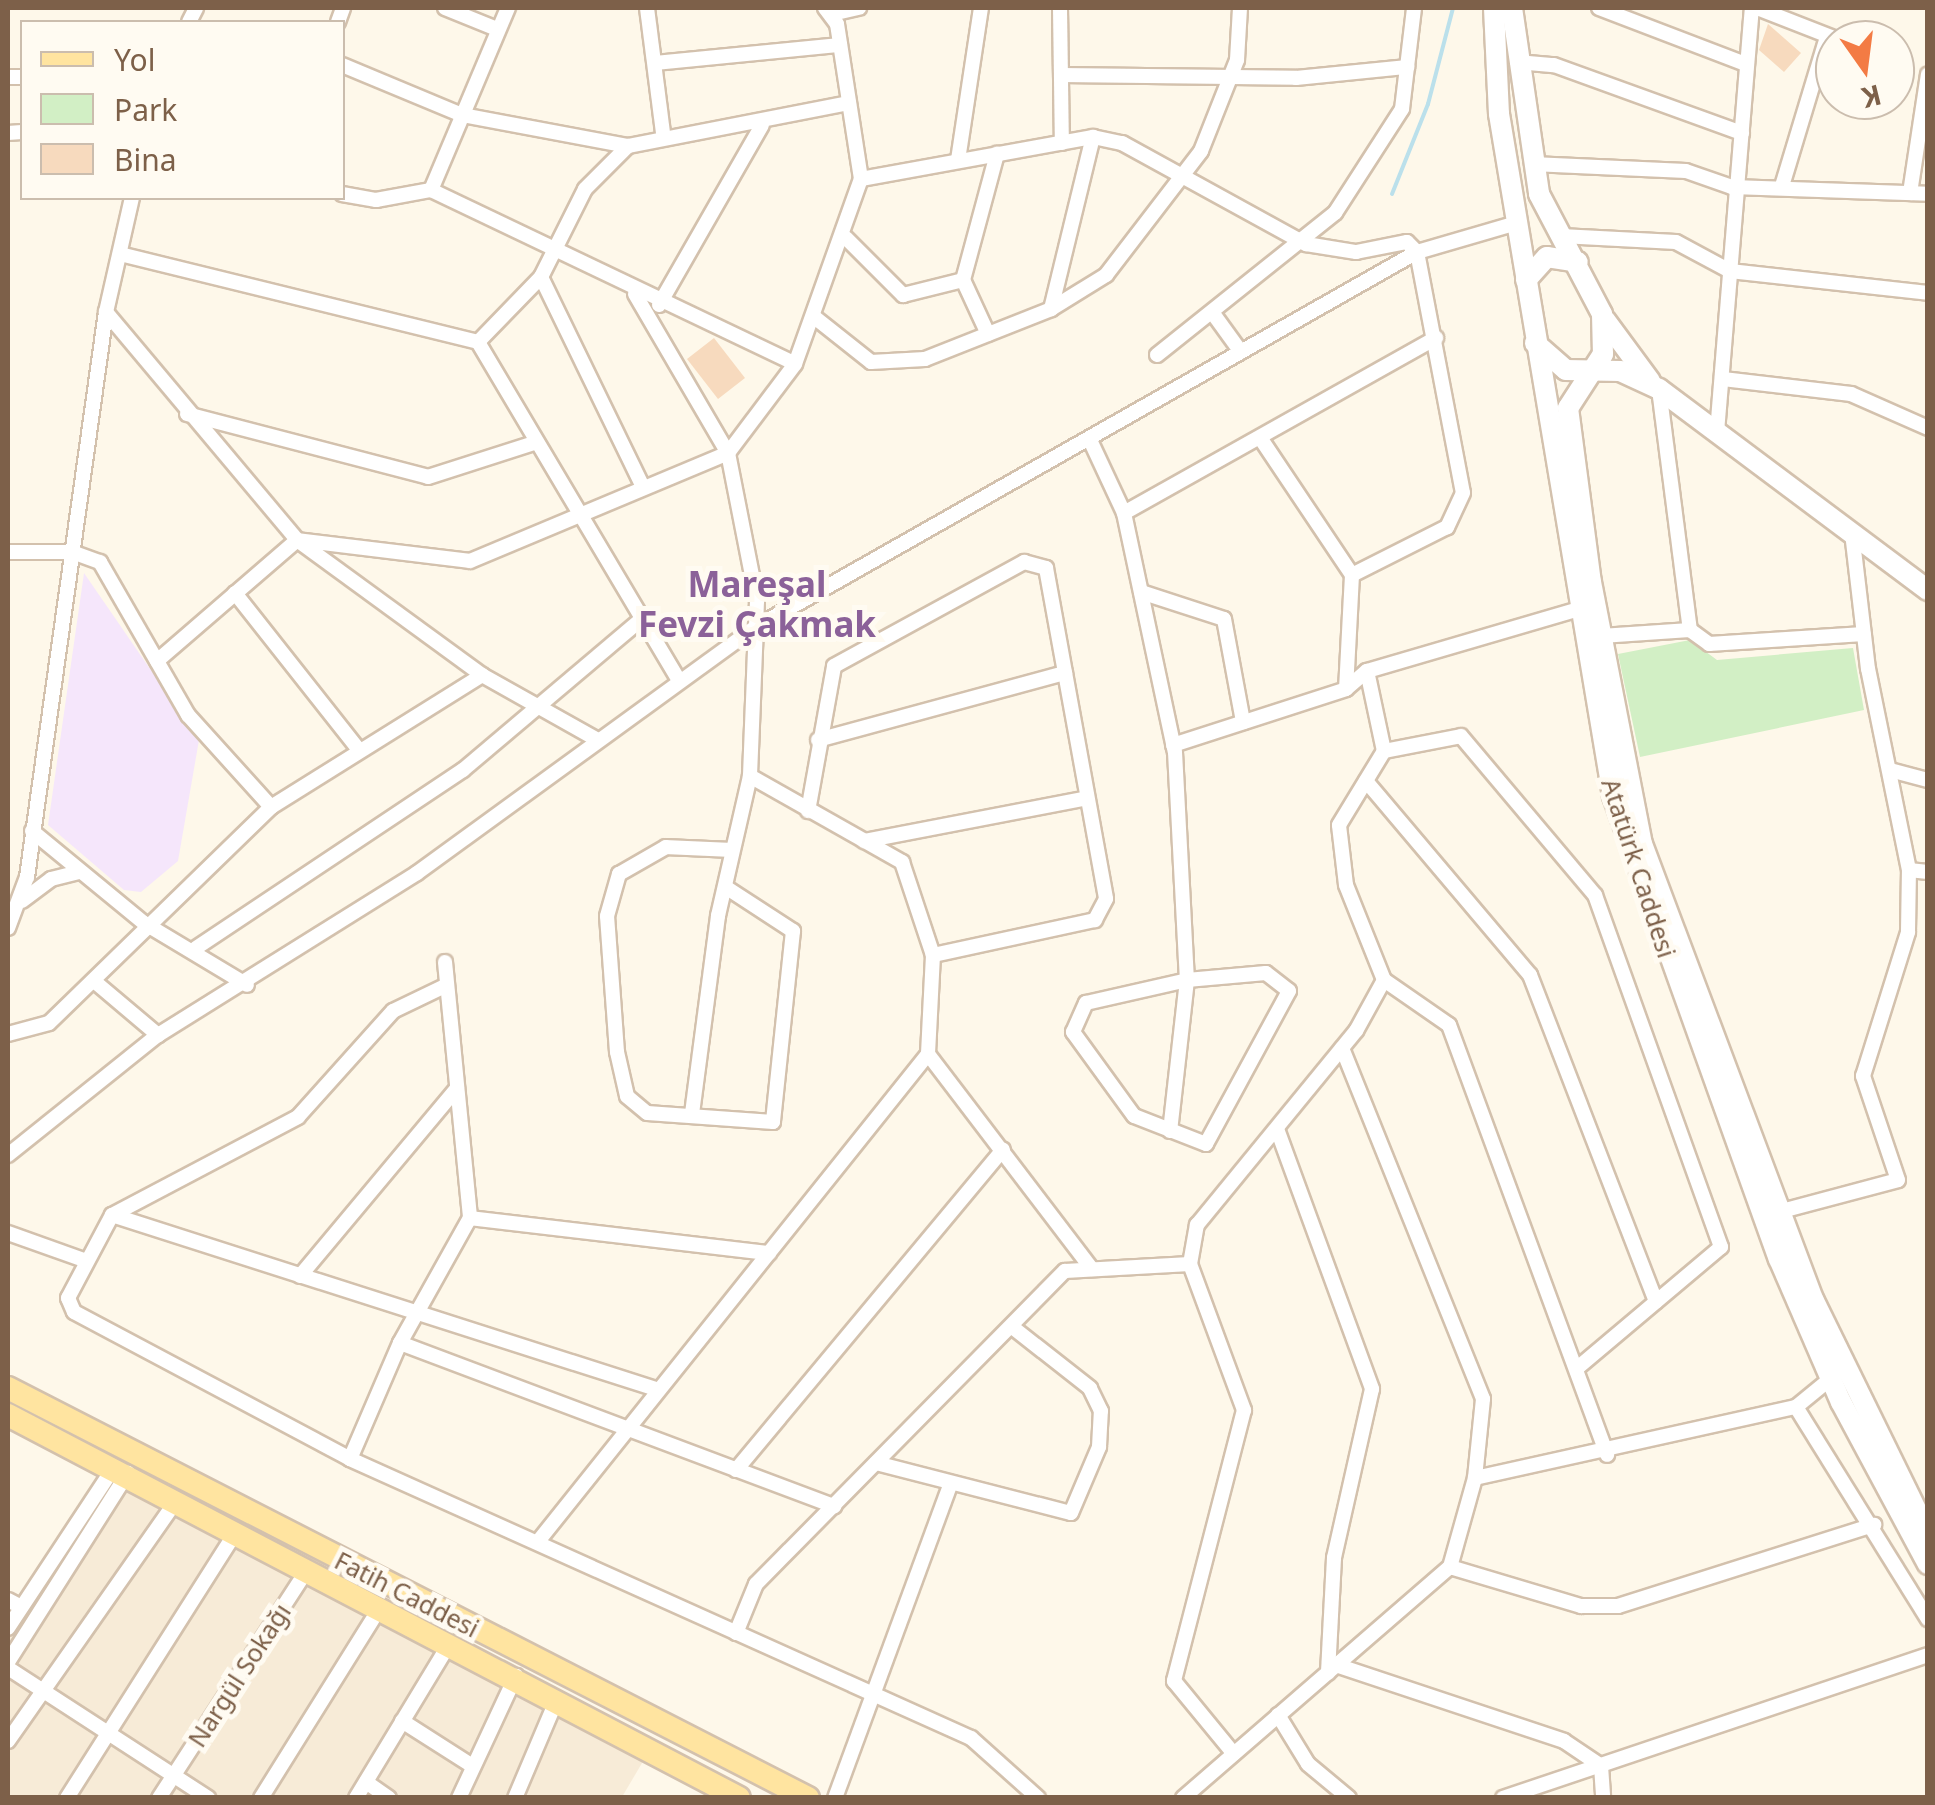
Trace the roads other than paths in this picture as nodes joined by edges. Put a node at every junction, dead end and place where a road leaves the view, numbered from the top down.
1 (445, 8) edge
2 (508, 8) edge
3 (647, 8) edge
4 (859, 8) edge
5 (981, 8) edge
6 (1060, 8) edge
7 (1240, 8) edge
8 (1414, 8) edge
9 (1494, 8) edge
10 (1512, 8) edge
11 (1599, 8) edge
12 (1754, 8) edge
13 (828, 11) edge
14 (497, 29) junction
15 (1815, 32) edge
16 (840, 45) junction
17 (1517, 62) junction
18 (655, 64) junction
19 (1743, 64) junction
20 (345, 66) edge
21 (1407, 67) junction
22 (1928, 74) edge
23 (1061, 75) junction
24 (1232, 77) junction
25 (1815, 91) edge
26 (849, 103) junction
27 (462, 115) junction
28 (762, 125) junction
29 (663, 133) junction
30 (1742, 133) junction
31 (1093, 137) junction
32 (1062, 143) junction
33 (628, 146) junction
34 (997, 154) junction
35 (958, 160) junction
36 (1532, 164) junction
37 (1183, 176) junction
38 (861, 179) junction
39 (1782, 186) junction
40 (1732, 187) junction
41 (431, 190) junction
42 (1910, 194) junction
43 (1928, 194) edge
44 (345, 195) edge
45 (132, 200) edge
46 (1517, 223) junction
47 (1561, 236) junction
48 (846, 238) junction
49 (1306, 244) junction
50 (1417, 252) junction
51 (550, 253) junction
52 (120, 254) junction
53 (1578, 262) junction
54 (1730, 271) junction
55 (540, 277) junction
56 (963, 280) junction
57 (1526, 280) junction
58 (1928, 293) edge
59 (635, 294) junction
60 (660, 305) junction
61 (1051, 310) junction
62 (106, 312) junction
63 (1212, 312) junction
64 (1602, 314) junction
65 (814, 316) junction
66 (988, 334) junction
67 (1436, 338) junction
68 (478, 342) junction
69 (1535, 343) junction
70 (1241, 352) junction
71 (1158, 355) dead end
72 (794, 364) junction
73 (1587, 372) junction
74 (1723, 379) junction
75 (1658, 390) junction
76 (186, 414) junction
77 (1928, 428) edge
78 (1717, 432) junction
79 (1090, 440) junction
80 (1263, 442) junction
81 (534, 443) junction
82 (728, 453) junction
83 (642, 485) junction
84 (1124, 513) junction
85 (579, 516) junction
86 (1852, 532) junction
87 (297, 540) junction
88 (8, 552) edge
89 (72, 552) junction
90 (1352, 574) junction
91 (1928, 590) edge
92 (1141, 592) junction
93 (235, 593) junction
94 (1579, 609) junction
95 (642, 619) junction
96 (756, 627) junction
97 (1690, 630) junction
98 (1864, 634) junction
99 (1601, 636) junction
100 (157, 660) junction
101 (1367, 670) junction
102 (1065, 673) junction
103 (482, 675) junction
104 (680, 680) junction
105 (1346, 689) junction
106 (542, 704) junction
107 (1243, 722) junction
108 (598, 740) junction
109 (818, 740) junction
110 (1173, 745) junction
111 (1384, 751) junction
112 (360, 752) junction
113 (1890, 770) junction
114 (750, 776) junction
115 (1928, 780) edge
116 (1366, 782) junction
117 (1087, 798) junction
118 (271, 807) junction
119 (808, 811) junction
120 (32, 831) junction
121 (864, 841) junction
122 (730, 850) junction
123 (1909, 870) junction
124 (80, 872) junction
125 (1928, 872) edge
126 (727, 888) junction
127 (22, 901) junction
128 (144, 923) junction
129 (8, 928) edge
130 (196, 948) junction
131 (933, 955) junction
132 (444, 962) dead end
133 (1186, 980) junction
134 (1384, 980) junction
135 (94, 981) junction
136 (247, 985) junction
137 (447, 985) junction
138 (8, 1034) edge
139 (158, 1035) junction
140 (1342, 1048) junction
141 (928, 1054) junction
142 (457, 1088) junction
143 (692, 1114) junction
144 (1277, 1129) junction
145 (1170, 1131) junction
146 (1004, 1150) junction
147 (8, 1155) edge
148 (1778, 1212) junction
149 (112, 1215) junction
150 (470, 1218) junction
151 (8, 1233) edge
152 (768, 1253) junction
153 (84, 1260) junction
154 (1190, 1264) junction
155 (1092, 1269) junction
156 (300, 1276) junction
157 (1656, 1302) junction
158 (416, 1314) junction
159 (1011, 1326) junction
160 (400, 1343) junction
161 (1576, 1369) junction
162 (1837, 1374) junction
163 (8, 1388) edge
164 (659, 1390) junction
165 (1796, 1408) junction
166 (8, 1415) edge
167 (626, 1431) junction
168 (1607, 1455) junction
169 (350, 1459) junction
170 (876, 1463) junction
171 (121, 1470) junction
172 (736, 1470) junction
173 (1476, 1478) junction
174 (950, 1486) junction
175 (177, 1499) junction
176 (834, 1506) junction
177 (1874, 1525) junction
178 (236, 1533) junction
179 (1928, 1534) edge
180 (540, 1539) junction
181 (1928, 1564) edge
182 (1450, 1567) junction
183 (305, 1574) junction
184 (14, 1604) edge
185 (382, 1606) junction
186 (1928, 1618) edge
187 (8, 1628) edge
188 (736, 1633) junction
189 (450, 1642) junction
190 (1928, 1654) edge
191 (8, 1665) edge
192 (1332, 1669) junction
193 (517, 1676) junction
194 (41, 1689) junction
195 (877, 1692) junction
196 (558, 1698) junction
197 (1278, 1716) junction
198 (402, 1721) junction
199 (109, 1731) junction
200 (8, 1741) edge
201 (1234, 1754) junction
202 (471, 1765) junction
203 (1601, 1766) junction
204 (173, 1776) junction
205 (366, 1782) junction
206 (709, 1790) edge
207 (517, 1793) edge
208 (1185, 1797) edge
209 (67, 1798) edge
210 (159, 1798) edge
211 (208, 1798) edge
212 (261, 1798) edge
213 (356, 1798) edge
214 (388, 1798) edge
215 (459, 1798) edge
216 (535, 1798) edge
217 (739, 1798) edge
218 (808, 1798) edge
219 (836, 1798) edge
220 (1038, 1798) edge
221 (1348, 1798) edge
222 (1503, 1798) edge
223 (1603, 1798) edge

1 - 14 street
2 - 14 street
3 - 18 street
4 - 13 street
5 - 35 street
6 - 23 street
7 - 24 street
8 - 21 street
9 - 46 main road, Atatürk Caddesi
10 - 17 main road
11 - 19 street
12 - 15 street
12 - 19 street
13 - 16 street
14 - 27 street
16 - 18 street
16 - 26 street
17 - 30 street
17 - 36 main road
18 - 29 street
19 - 30 street
20 - 27 street
21 - 24 street
21 - 49 street
22 - 42 street
23 - 24 street
23 - 32 street
24 - 37 street
25 - 39 street
26 - 28 street
26 - 38 street
27 - 33 street
27 - 41 street
28 - 29 street
28 - 60 street
29 - 33 street
30 - 40 street
31 - 32 street
31 - 37 street
31 - 61 street
32 - 34 street
33 - 51 street
34 - 35 street
34 - 56 street
35 - 38 street
36 - 40 street
36 - 47 main road
37 - 49 street
37 - 61 street
38 - 48 street
39 - 40 street
39 - 42 street
40 - 54 street
41 - 44 street
41 - 51 street
42 - 43 street
45 - 52 street
46 - 50 street
46 - 57 main road, Atatürk Caddesi
47 - 53 main road
47 - 54 street
48 - 56 street
48 - 65 street
49 - 50 street
49 - 63 street
50 - 67 street
50 - 70 street
51 - 55 street
51 - 59 street
52 - 62 street
52 - 68 street
53 - 57 main road
53 - 64 main road
54 - 58 street
54 - 74 street
55 - 68 street
55 - 83 street
56 - 66 street
57 - 69 main road, Atatürk Caddesi
59 - 60 street
59 - 82 street
60 - 72 street
61 - 66 street
62 - 76 street
62 - 89 street
63 - 70 street
63 - 71 street
64 - 73 main road, Atatürk Caddesi
64 - 75 main road
65 - 66 street
65 - 72 street
67 - 80 street
67 - 90 street
68 - 81 street
69 - 73 main road
69 - 94 main road, Atatürk Caddesi
70 - 79 street
72 - 82 street
73 - 75 main road
73 - 99 main road, Atatürk Caddesi
74 - 77 street
74 - 78 street
75 - 78 main road
75 - 97 street
76 - 81 street
76 - 87 street
78 - 86 main road
79 - 84 street
79 - 96 street
80 - 84 street
80 - 90 street
81 - 85 street
82 - 83 street
82 - 96 street
83 - 85 street
84 - 92 street
85 - 87 street
85 - 95 street
86 - 91 main road
86 - 98 street
87 - 93 street
87 - 103 street
88 - 89 street
89 - 100 street
89 - 120 street
90 - 105 street
92 - 107 street
92 - 110 street
93 - 100 street
93 - 112 street
94 - 101 street
94 - 162 main road, Atatürk Caddesi
95 - 104 street
95 - 106 street
96 - 104 street
96 - 114 street
97 - 98 street
97 - 99 street
98 - 113 street
99 - 148 main road, Atatürk Caddesi
100 - 118 street
101 - 105 street
101 - 111 street
102 - 109 street
102 - 109 street
102 - 117 street
103 - 106 street
103 - 112 street
104 - 108 street
105 - 107 street
106 - 108 street
106 - 130 street
107 - 110 street
108 - 136 street
109 - 119 street
110 - 133 street
111 - 116 street
111 - 157 street
112 - 118 street
113 - 115 street
113 - 123 street
114 - 119 street
114 - 122 street
116 - 134 street
116 - 157 street
117 - 121 street
117 - 131 street
118 - 128 street
119 - 121 street
120 - 124 street
120 - 127 street
121 - 131 street
122 - 126 street
122 - 143 street
123 - 125 street
123 - 148 street
124 - 127 street
124 - 128 street
126 - 143 street
126 - 143 street
127 - 129 street
128 - 130 street
128 - 135 street
130 - 136 street
131 - 141 street
132 - 137 street
133 - 145 street
133 - 145 street
133 - 145 street
134 - 140 street
134 - 161 street
135 - 138 street
135 - 139 street
136 - 139 street
137 - 142 street
137 - 149 street
139 - 147 street
140 - 144 street
140 - 173 street
141 - 146 street
141 - 152 street
142 - 150 street
142 - 156 street
144 - 154 street
144 - 192 street
146 - 155 street
146 - 172 street
148 - 162 main road, Atatürk Caddesi
149 - 153 street
149 - 156 street
150 - 152 street
150 - 158 street
151 - 153 street
152 - 164 street
153 - 169 street
154 - 155 street
154 - 201 street
155 - 159 street
156 - 158 street
157 - 161 street
158 - 160 street
158 - 164 street
159 - 170 street
159 - 174 street
160 - 167 street
160 - 169 street
161 - 168 street
162 - 165 street
162 - 179 main road, Atatürk Caddesi
162 - 181 main road, Atatürk Caddesi
163 - 218 main road, Fatih Caddesi
164 - 167 street
165 - 168 street
165 - 177 street
166 - 171 main road, Fatih Caddesi
167 - 172 street
167 - 180 street
168 - 173 street
169 - 180 street
170 - 174 street
170 - 176 street
171 - 175 main road, Fatih Caddesi
171 - 184 street
171 - 191 street
172 - 176 street
173 - 182 street
174 - 195 street
175 - 178 main road, Fatih Caddesi
175 - 194 street
176 - 188 street
177 - 182 street
177 - 186 street
178 - 183 main road, Fatih Caddesi
178 - 199 street
180 - 188 street
182 - 192 street
183 - 185 main road, Fatih Caddesi
183 - 204 street, Nargül Sokağı
184 - 187 street
185 - 189 main road, Fatih Caddesi
185 - 212 street
188 - 195 street
189 - 193 main road, Fatih Caddesi
189 - 198 street
190 - 203 street
191 - 194 street
192 - 197 street
192 - 203 street
193 - 196 main road, Fatih Caddesi
193 - 202 street
194 - 199 street
194 - 200 street
195 - 219 street
195 - 220 street
196 - 206 main road, Fatih Caddesi
196 - 207 street
197 - 201 street
197 - 221 street
198 - 202 street
198 - 205 street
199 - 204 street
199 - 209 street
201 - 208 street
202 - 215 street
203 - 222 street
203 - 223 street
204 - 210 street, Nargül Sokağı
204 - 211 street
205 - 213 street
205 - 214 street
206 - 217 main road, Fatih Caddesi
207 - 216 street

